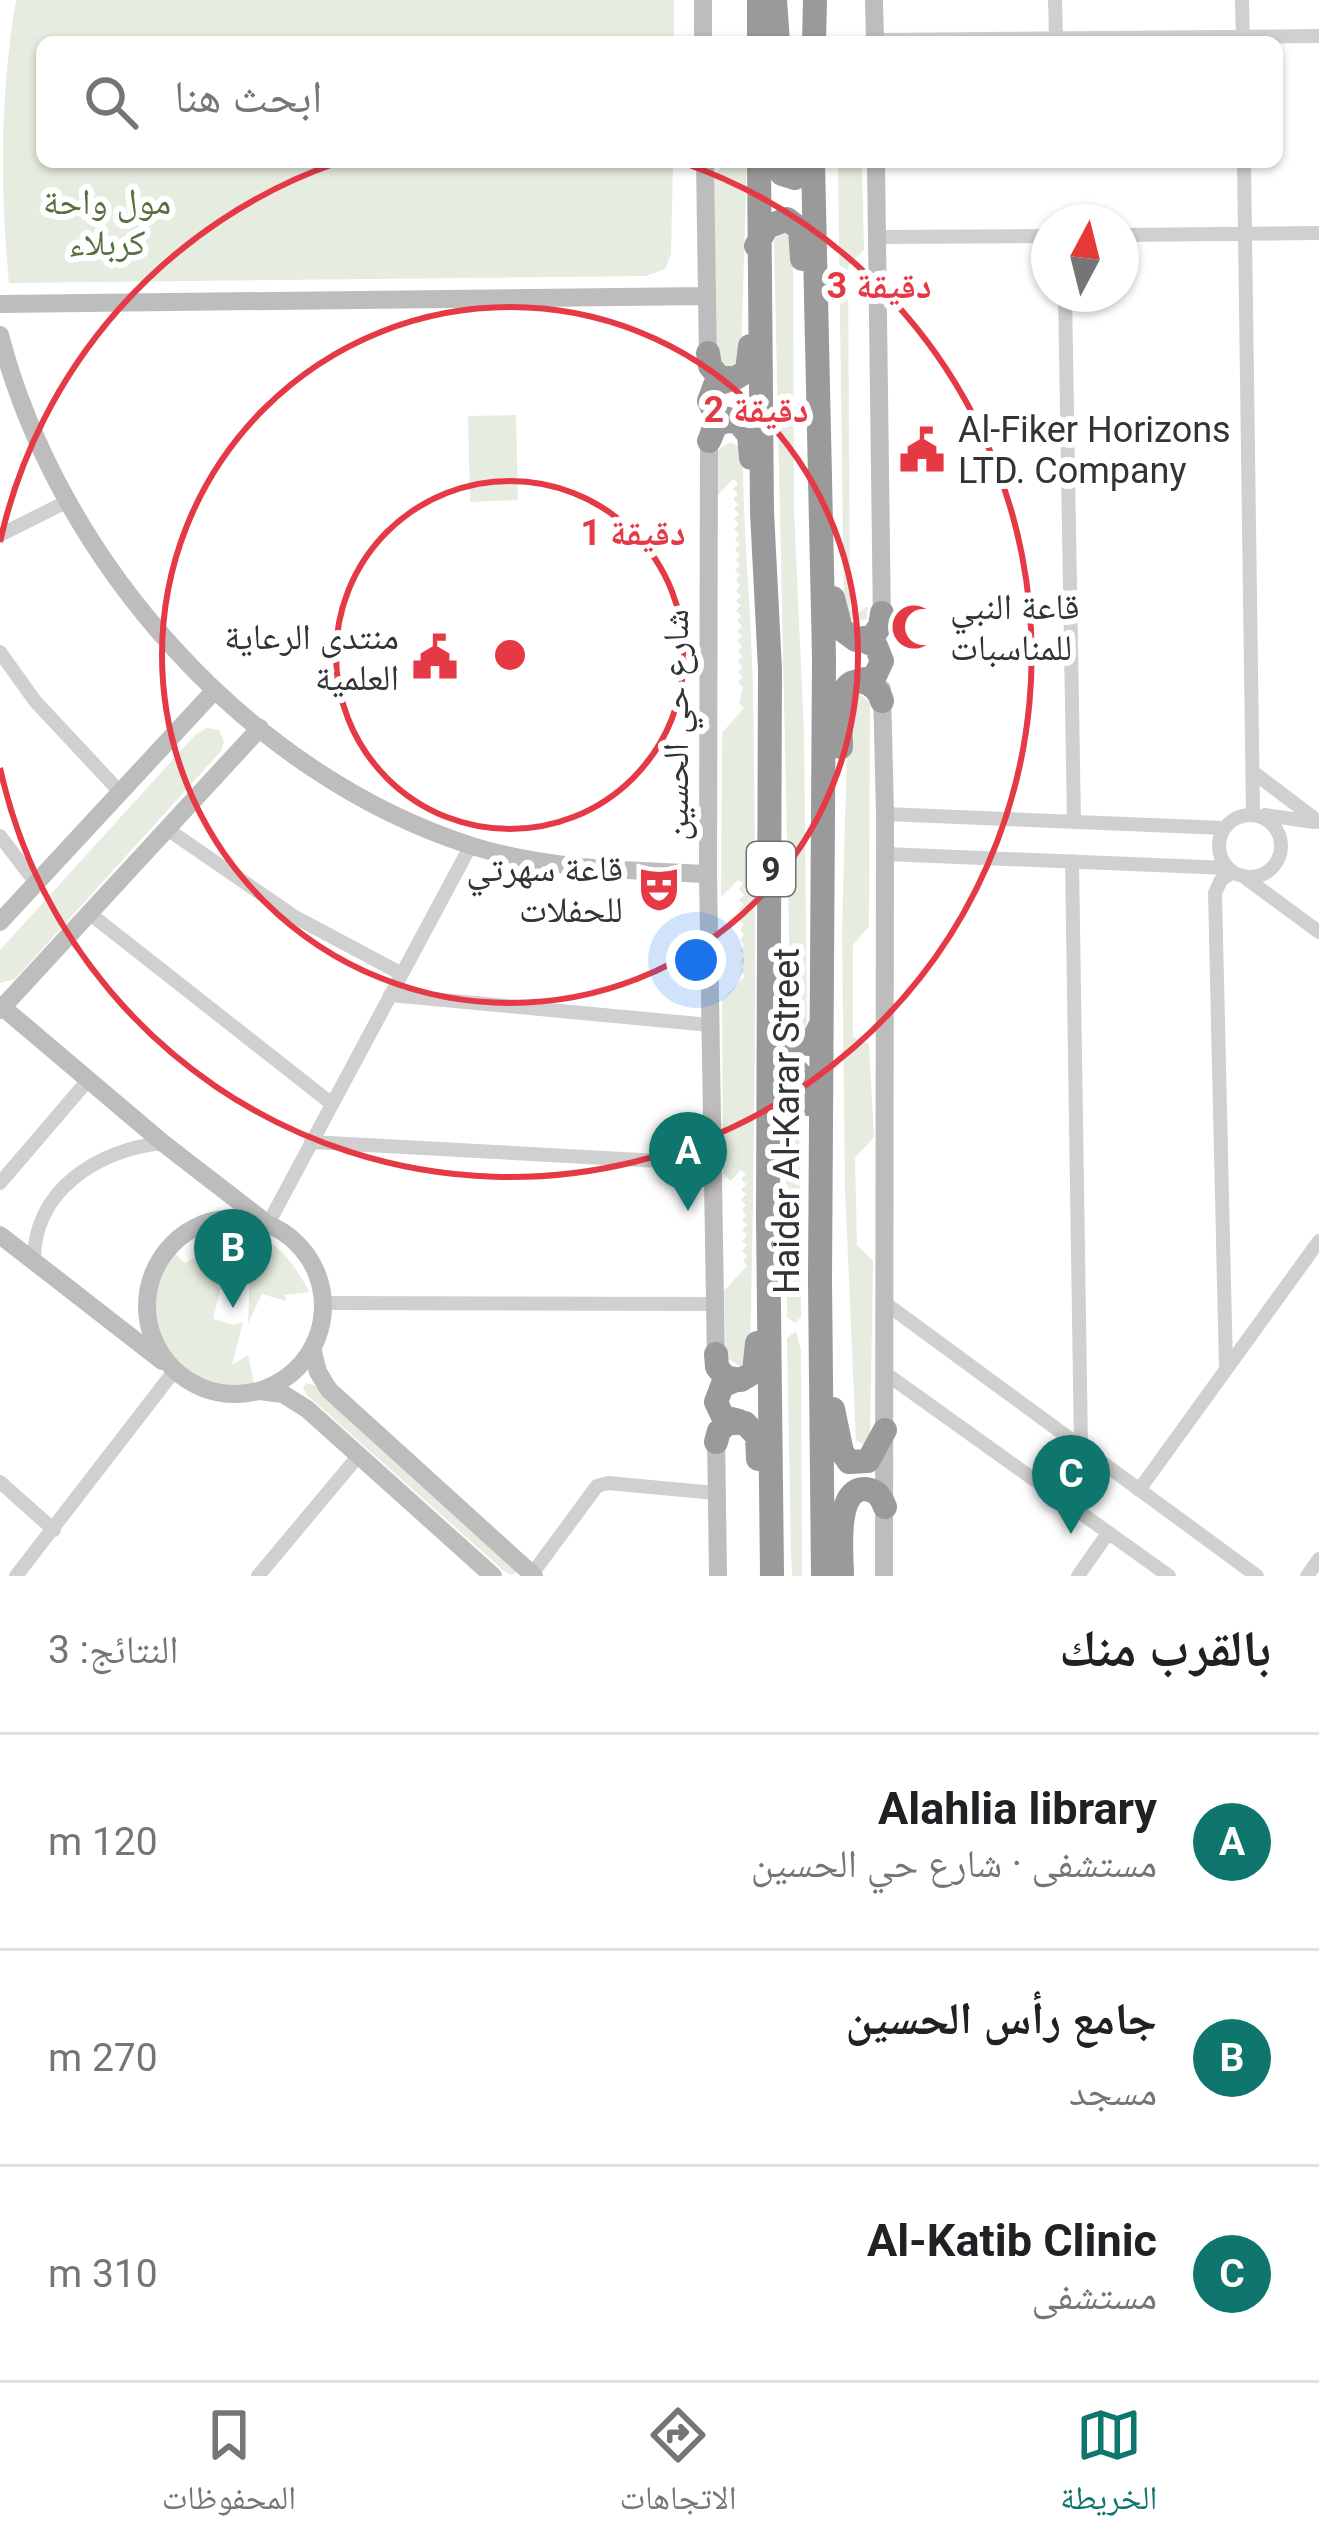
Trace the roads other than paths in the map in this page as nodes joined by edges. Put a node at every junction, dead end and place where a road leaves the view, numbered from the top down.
1 (703, 0) edge
2 (759, 0) edge
3 (775, 0) edge
4 (815, 0) edge
5 (874, 0) edge
6 (1055, 0) edge
7 (1242, 0) edge
8 (1319, 35) edge
9 (704, 36) edge
10 (759, 36) edge
11 (778, 36) edge
12 (814, 36) edge
13 (874, 36) edge
14 (1056, 36) edge
15 (1243, 36) edge
16 (1283, 37) edge
17 (705, 168) edge
18 (759, 168) edge
19 (780, 168) edge
20 (808, 168) edge
21 (812, 168) edge
22 (876, 168) edge
23 (1244, 168) edge
24 (1319, 233) edge
25 (1245, 234) junction
26 (1139, 235) edge
27 (1031, 236) edge
28 (878, 237) junction
29 (759, 240) junction
30 (707, 296) junction
31 (0, 304) edge
32 (1065, 312) edge
33 (0, 335) edge
34 (708, 353) junction
35 (729, 380) junction
36 (709, 401) junction
37 (819, 416) junction
38 (732, 421) junction
39 (709, 441) junction
40 (66, 502) junction
41 (762, 512) junction
42 (0, 535) edge
43 (823, 554) junction
44 (881, 614) junction
45 (862, 640) junction
46 (0, 652) edge
47 (882, 662) junction
48 (859, 681) junction
49 (214, 690) junction
50 (882, 701) junction
51 (260, 728) junction
52 (1252, 772) junction
53 (121, 793) junction
54 (886, 814) junction
55 (1255, 815) junction
56 (1074, 822) junction
57 (1319, 822) edge
58 (1224, 828) junction
59 (167, 829) junction
60 (0, 836) edge
61 (771, 843) junction
62 (471, 845) junction
63 (825, 849) junction
64 (885, 854) junction
65 (1072, 861) junction
66 (1233, 871) junction
67 (708, 874) junction
68 (36, 883) junction
69 (89, 913) junction
70 (0, 922) edge
71 (1319, 932) edge
72 (402, 974) junction
73 (390, 994) junction
74 (1, 1007) edge
75 (821, 1022) junction
76 (710, 1025) junction
77 (89, 1079) junction
78 (332, 1104) junction
79 (769, 1106) junction
80 (311, 1142) junction
81 (164, 1143) junction
82 (714, 1164) junction
83 (0, 1183) edge
84 (768, 1218) junction
85 (268, 1224) junction
86 (0, 1235) edge
87 (1319, 1241) edge
88 (34, 1263) junction
89 (820, 1280) junction
90 (323, 1303) junction
91 (884, 1303) junction
92 (714, 1304) junction
93 (312, 1348) junction
94 (716, 1354) junction
95 (1226, 1369) junction
96 (175, 1370) junction
97 (885, 1373) junction
98 (821, 1378) junction
99 (736, 1380) junction
100 (254, 1392) junction
101 (716, 1402) junction
102 (740, 1421) junction
103 (885, 1430) joint
104 (716, 1442) junction
105 (1081, 1447) junction
106 (360, 1454) junction
107 (873, 1475) junction
108 (0, 1482) edge
109 (1139, 1490) junction
110 (715, 1493) junction
111 (885, 1508) joint
112 (770, 1518) junction
113 (53, 1530) junction
114 (1108, 1533) junction
115 (1319, 1559) edge
116 (532, 1575) edge
117 (16, 1576) edge
118 (258, 1576) edge
119 (493, 1576) edge
120 (718, 1576) edge
121 (772, 1576) edge
122 (823, 1576) edge
123 (842, 1576) edge
124 (884, 1576) edge
125 (1078, 1576) edge
126 (1169, 1576) edge
127 (1257, 1576) edge
128 (1307, 1576) edge

1 - 9 street
2 - 10 highway
3 - 11 highway
4 - 12 highway
5 - 13 street
6 - 14 street
7 - 15 street
8 - 16 street
17 - 30 street, شارع حي الحسين
18 - 29 highway, Haider Al-Karar Street / 9
19 - 20 highway
21 - 37 highway, Haider Al-Karar Street / 9
22 - 28 street
23 - 25 street
24 - 25 street
25 - 26 street
25 - 52 street
27 - 28 street
28 - 44 street
29 - 35 highway
29 - 37 highway
29 - 41 highway, Haider Al-Karar Street / 9
30 - 31 street
30 - 34 street, شارع حي الحسين
32 - 56 street
33 - 40 street
34 - 35 highway
34 - 36 street, شارع حي الحسين
35 - 36 highway
36 - 38 highway
36 - 39 street, شارع حي الحسين
37 - 43 highway, Haider Al-Karar Street / 9
38 - 39 highway
38 - 41 highway
39 - 67 street, شارع حي الحسين
40 - 42 street
40 - 49 street
41 - 61 highway, Haider Al-Karar Street / 9
43 - 45 highway
43 - 63 highway, Haider Al-Karar Street / 9
44 - 45 highway
44 - 47 street
45 - 47 highway
46 - 53 street
47 - 48 highway
47 - 50 street
48 - 50 highway
48 - 63 highway
49 - 51 street
49 - 53 street
50 - 54 street
51 - 59 street
51 - 62 street
52 - 55 street
52 - 57 street
53 - 68 street
54 - 56 street
54 - 64 street
55 - 57 street
55 - 58 street
55 - 66 street
56 - 58 street
58 - 66 street
59 - 69 street
59 - 72 street
60 - 68 street
61 - 75 highway
61 - 79 highway, Haider Al-Karar Street / 9
62 - 67 street
62 - 72 street
63 - 75 highway, Haider Al-Karar Street / 9
64 - 65 street
64 - 91 street
65 - 66 street
65 - 105 street
66 - 71 street
66 - 95 street
67 - 76 street, شارع حي الحسين
68 - 70 street
69 - 74 street
69 - 78 street
72 - 73 street
73 - 76 street
73 - 78 street
74 - 77 street
75 - 89 highway, Haider Al-Karar Street / 9
76 - 82 street, شارع حي الحسين
77 - 81 street
77 - 83 street
78 - 80 street
79 - 84 highway, Haider Al-Karar Street / 9
79 - 89 highway
80 - 82 street
80 - 85 street
81 - 85 street
81 - 88 street
82 - 92 street, شارع حي الحسين
84 - 99 highway
84 - 112 highway, Haider Al-Karar Street / 9
85 - 90 street
85 - 96 street
86 - 88 street
87 - 95 street
88 - 96 street
89 - 98 highway, Haider Al-Karar Street / 9
90 - 92 street
90 - 93 street
91 - 97 street
91 - 105 street
92 - 94 street, شارع حي الحسين
93 - 100 street
93 - 116 street
94 - 99 highway
94 - 101 street, شارع حي الحسين
95 - 109 street
96 - 100 street
96 - 113 street
97 - 103 street
97 - 114 street
98 - 107 highway
98 - 122 highway, Haider Al-Karar Street / 9
99 - 101 highway
100 - 106 street
101 - 102 highway
101 - 104 street, شارع حي الحسين
102 - 104 highway
102 - 112 highway
103 - 107 highway
104 - 110 street, شارع حي الحسين
105 - 109 street
106 - 118 street
106 - 119 street
107 - 111 highway
107 - 123 highway
108 - 113 street
109 - 127 street
110 - 116 street
110 - 120 street, شارع حي الحسين
111 - 124 street
112 - 121 highway, Haider Al-Karar Street / 9
113 - 117 street
114 - 125 street
114 - 126 street
115 - 128 street

